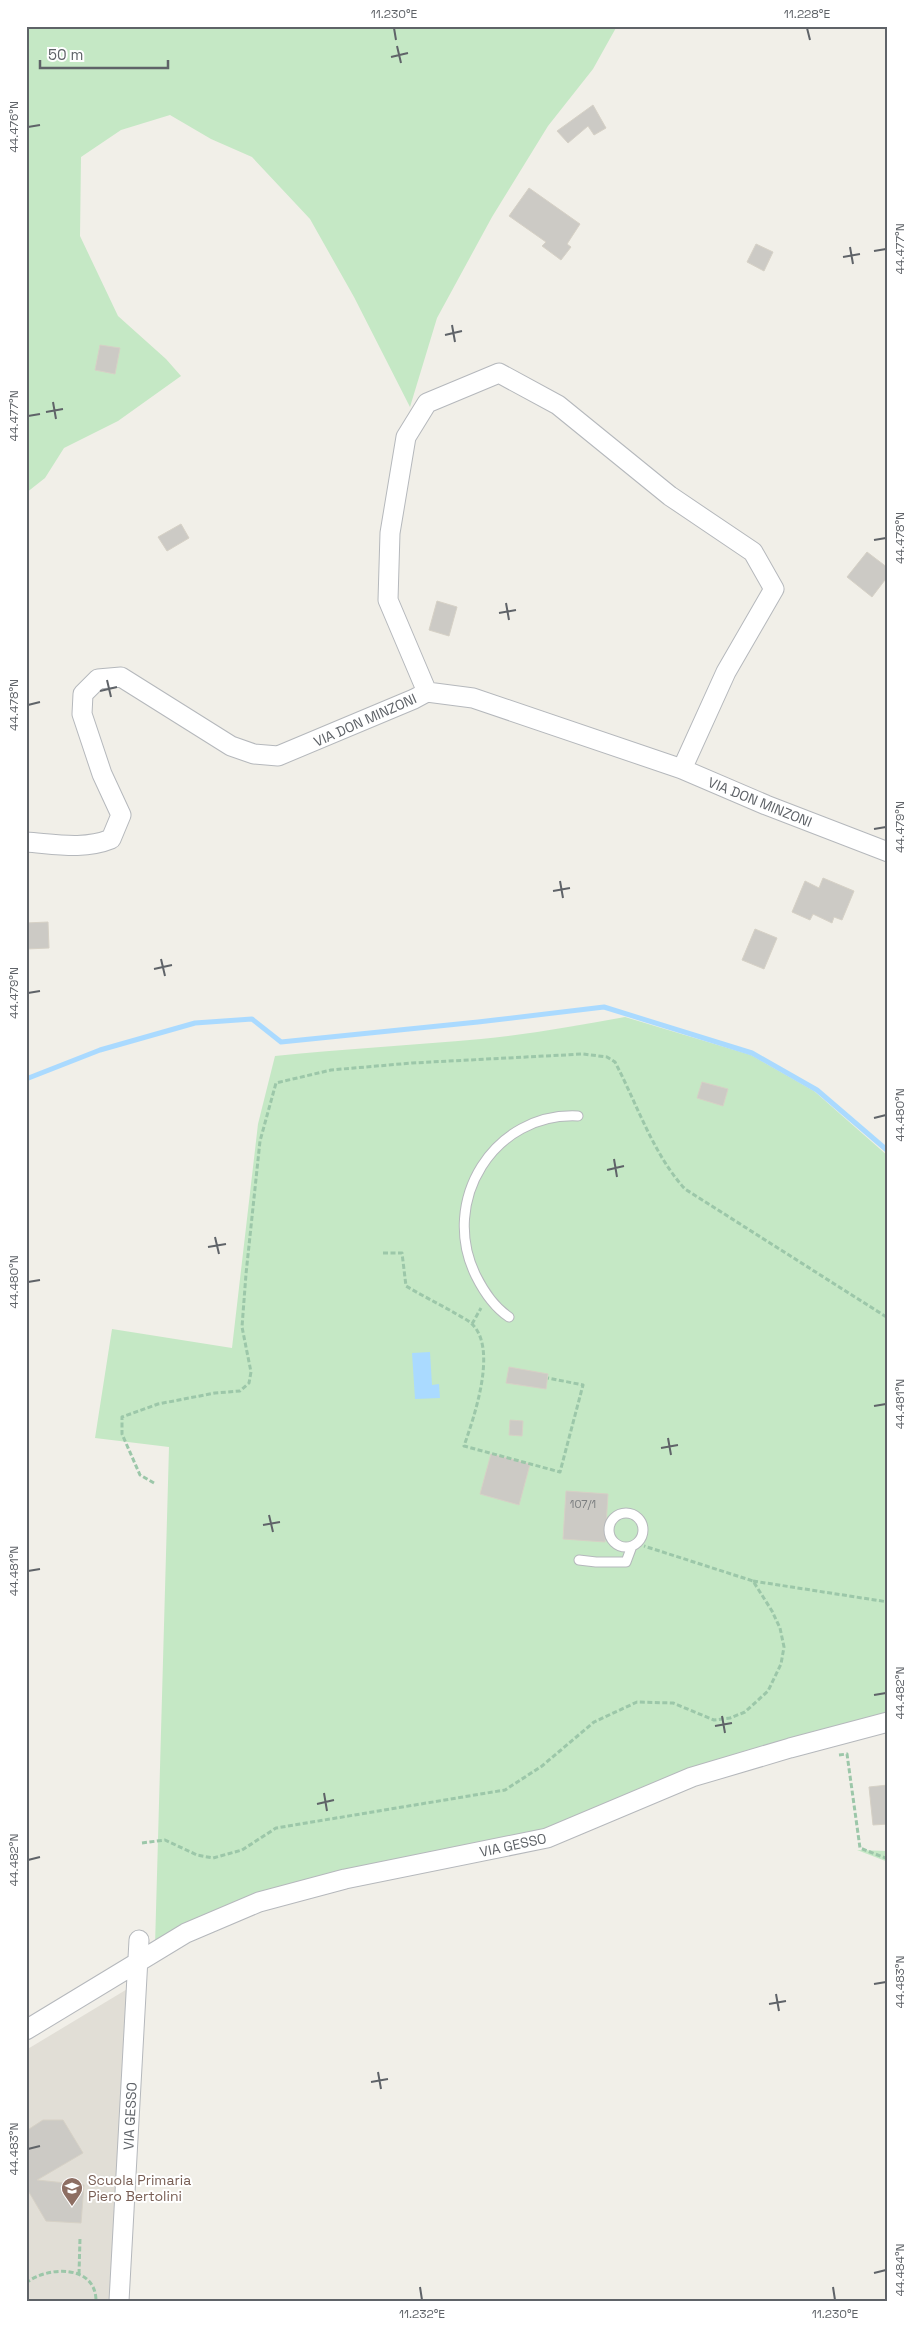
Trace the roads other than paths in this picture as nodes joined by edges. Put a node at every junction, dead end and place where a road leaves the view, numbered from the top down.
1 (427, 692) junction
2 (682, 769) junction
3 (26, 842) edge
4 (888, 852) edge
5 (578, 1116) dead end
6 (509, 1317) dead end
7 (635, 1545) road end
8 (579, 1560) dead end
9 (888, 1722) edge
10 (139, 1940) dead end
11 (139, 1961) junction
12 (26, 2030) edge
13 (119, 2301) edge

1 - 2 street, VIA DON MINZONI
1 - 2 street
1 - 3 street, VIA DON MINZONI
2 - 4 street, VIA DON MINZONI
5 - 6 lane
7 - 8 lane
9 - 11 street, VIA GESSO
10 - 11 street, VIA GESSO
11 - 12 street, VIA GESSO
11 - 13 street, VIA GESSO

